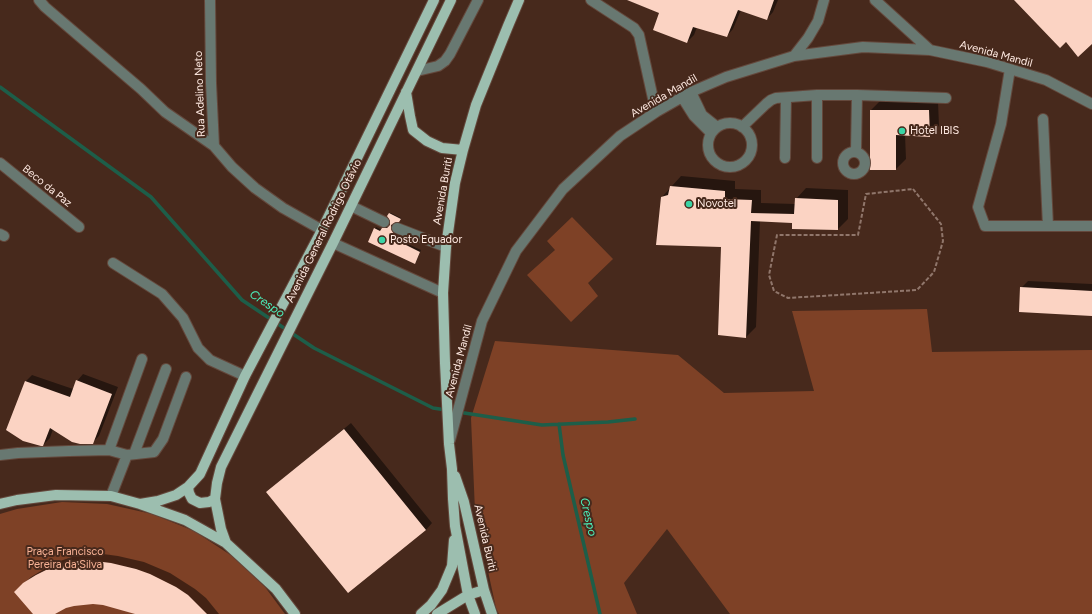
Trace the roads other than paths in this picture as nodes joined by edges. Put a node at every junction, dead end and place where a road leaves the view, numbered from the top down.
1 (39, 0) edge
2 (210, 0) edge
3 (434, 0) edge
4 (451, 0) edge
5 (478, 0) edge
6 (519, 0) edge
7 (591, 0) edge
8 (824, 0) edge
9 (875, 0) edge
10 (930, 50) junction
11 (794, 56) junction
12 (1010, 69) junction
13 (416, 71) junction
14 (406, 92) junction
15 (687, 95) junction
16 (817, 95) junction
17 (857, 95) junction
18 (786, 98) junction
19 (946, 98) dead end
20 (1092, 104) edge
21 (656, 112) junction
22 (1043, 120) dead end
23 (742, 127) junction
24 (714, 130) junction
25 (214, 146) junction
26 (463, 150) junction
27 (856, 151) dead end
28 (785, 158) dead end
29 (817, 158) dead end
30 (0, 163) edge
31 (351, 206) junction
32 (384, 222) dead end
33 (1048, 226) junction
34 (1092, 226) edge
35 (78, 227) dead end
36 (396, 228) dead end
37 (322, 230) junction
38 (333, 243) junction
39 (446, 247) junction
40 (113, 263) dead end
41 (444, 293) junction
42 (142, 359) dead end
43 (166, 368) dead end
44 (245, 376) junction
45 (186, 377) dead end
46 (449, 444) junction
47 (108, 450) junction
48 (0, 455) edge
49 (130, 455) junction
50 (452, 469) junction
51 (188, 487) junction
52 (111, 496) junction
53 (215, 499) junction
54 (0, 504) edge
55 (140, 504) junction
56 (455, 526) junction
57 (226, 543) junction
58 (484, 590) junction
59 (468, 595) junction
60 (295, 614) edge
61 (421, 614) edge
62 (437, 614) edge
63 (475, 614) edge
64 (492, 614) edge

1 - 25 street
2 - 25 street, Rua Adelino Neto
3 - 37 main road, Avenida General Rodrigo Otávio
4 - 13 main road, Avenida General Rodrigo Otávio
5 - 13 street
6 - 26 main road, Avenida Buriti
7 - 21 street
8 - 11 street
9 - 10 street
10 - 11 street, Avenida Mandil
10 - 12 street, Avenida Mandil
11 - 15 street, Avenida Mandil
12 - 20 street, Avenida Mandil
12 - 33 street
13 - 14 main road, Avenida General Rodrigo Otávio
14 - 26 main road
14 - 31 main road, Avenida General Rodrigo Otávio
15 - 21 street, Avenida Mandil
15 - 24 street
16 - 17 street
16 - 18 street
16 - 29 street
17 - 19 street
17 - 27 street
18 - 23 street
18 - 28 street
21 - 46 street, Avenida Mandil
22 - 33 street
23 - 24 street
23 - 24 street
25 - 37 street, Rua Adelino Neto
26 - 39 main road, Avenida Buriti
30 - 35 street, Beco da Paz
31 - 32 street
31 - 38 main road, Avenida General Rodrigo Otávio
33 - 34 street
36 - 39 street
37 - 44 main road, Avenida General Rodrigo Otávio
38 - 41 street
38 - 53 main road, Avenida General Rodrigo Otávio
39 - 41 main road, Avenida Buriti
40 - 44 street
41 - 46 main road, Avenida Buriti
42 - 47 street
43 - 49 street
44 - 51 main road, Avenida General Rodrigo Otávio
45 - 49 street
46 - 50 main road, Avenida Buriti
47 - 48 street
47 - 49 street
49 - 52 street
50 - 56 main road, Avenida Buriti
50 - 58 main road, Avenida Buriti
51 - 53 main road
51 - 55 main road, Avenida General Rodrigo Otávio
52 - 54 main road
52 - 55 main road
53 - 57 main road, Avenida General Rodrigo Otávio
55 - 57 main road
56 - 59 main road, Avenida Buriti
56 - 61 main road
57 - 60 main road
58 - 59 main road
58 - 64 main road, Avenida Buriti
59 - 62 main road
59 - 63 main road, Avenida Buriti

